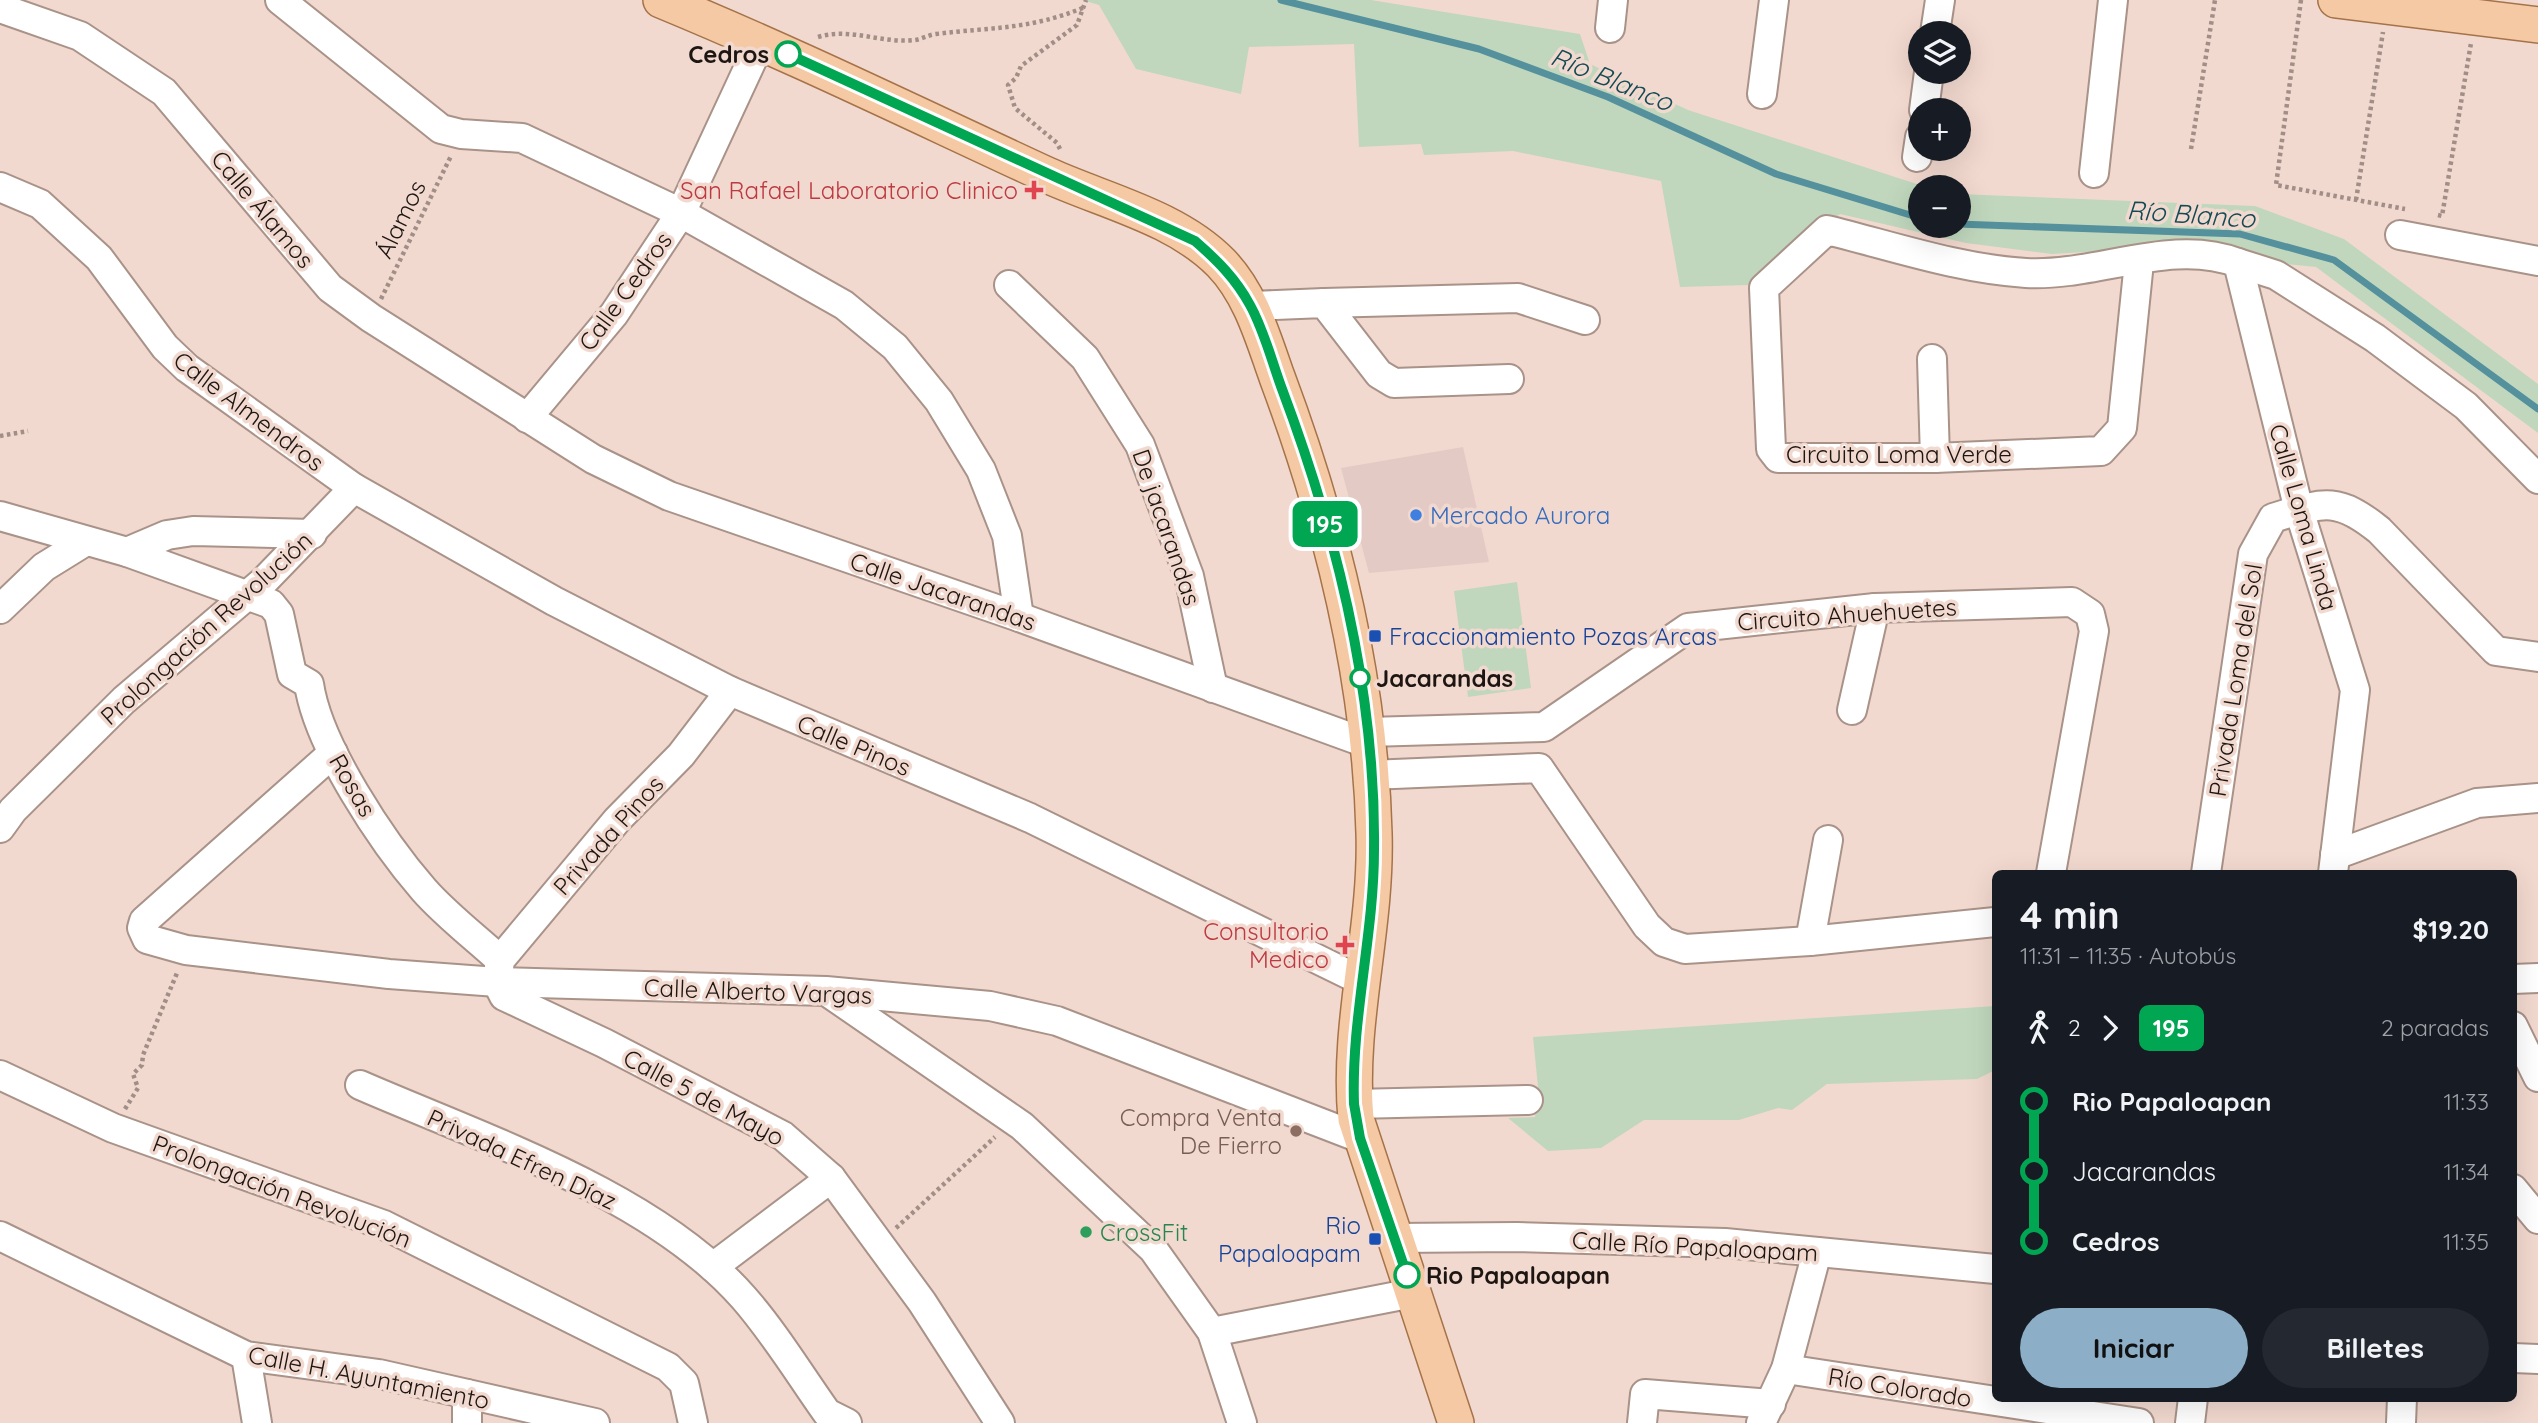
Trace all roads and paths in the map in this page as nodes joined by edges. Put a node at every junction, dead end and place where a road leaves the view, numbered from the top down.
1 (279, 0) edge
2 (661, 0) edge
3 (1086, 0) edge
4 (1613, 0) edge
5 (1774, 0) edge
6 (1940, 0) edge
7 (2113, 0) edge
8 (2215, 0) edge
9 (2301, 0) edge
10 (2336, 0) edge
11 (2388, 5) junction
12 (1085, 7) junction
13 (0, 8) edge
14 (2475, 16) junction
15 (1937, 21) edge
16 (2538, 25) edge
17 (1610, 29) dead end
18 (812, 40) dead end
19 (761, 41) junction
20 (1762, 94) dead end
21 (461, 134) junction
22 (2191, 149) dead end
23 (2094, 173) dead end
24 (1052, 177) junction
25 (0, 187) edge
26 (2356, 200) junction
27 (2417, 211) dead end
28 (681, 213) junction
29 (2430, 214) dead end
30 (2400, 235) dead end
31 (2139, 261) junction
32 (2538, 261) edge
33 (2238, 263) junction
34 (1009, 285) dead end
35 (1324, 303) junction
36 (1251, 306) junction
37 (371, 318) junction
38 (1585, 320) dead end
39 (1933, 359) dead end
40 (1509, 379) dead end
41 (527, 418) junction
42 (27, 431) dead end
43 (0, 436) edge
44 (1935, 458) junction
45 (2538, 478) edge
46 (354, 488) junction
47 (2299, 510) junction
48 (0, 516) edge
49 (312, 534) junction
50 (86, 541) junction
51 (127, 552) junction
52 (248, 595) junction
53 (1875, 608) junction
54 (0, 609) edge
55 (1019, 617) junction
56 (2538, 657) edge
57 (1213, 688) junction
58 (730, 691) junction
59 (1852, 710) dead end
60 (1369, 750) junction
61 (333, 752) junction
62 (2538, 798) edge
63 (0, 828) edge
64 (1828, 840) dead end
65 (2334, 864) edge
66 (2052, 870) edge
67 (2206, 870) edge
68 (1992, 922) edge
69 (1810, 941) junction
70 (186, 950) junction
71 (498, 971) junction
72 (2538, 978) edge
73 (2517, 979) edge
74 (1364, 982) junction
75 (826, 991) junction
76 (2517, 1034) edge
77 (0, 1075) edge
78 (2538, 1077) edge
79 (360, 1085) dead end
80 (131, 1100) dead end
81 (1528, 1100) dead end
82 (1354, 1104) junction
83 (1013, 1119) junction
84 (1360, 1138) junction
85 (831, 1178) junction
86 (2517, 1194) edge
87 (2538, 1219) edge
88 (0, 1236) edge
89 (1394, 1238) junction
90 (880, 1243) junction
91 (1817, 1252) junction
92 (713, 1267) junction
93 (1992, 1269) edge
94 (1413, 1293) junction
95 (1212, 1332) junction
96 (246, 1356) junction
97 (2517, 1358) edge
98 (2538, 1359) edge
99 (1786, 1369) junction
100 (467, 1394) junction
101 (1992, 1401) edge
102 (2002, 1402) edge
103 (2193, 1402) edge
104 (2402, 1402) edge
105 (1766, 1413) edge
106 (692, 1415) edge
107 (257, 1423) edge
108 (467, 1423) edge
109 (595, 1423) edge
110 (847, 1423) edge
111 (1000, 1423) edge
112 (1242, 1423) edge
113 (1456, 1423) edge
114 (1642, 1423) edge
115 (2139, 1423) edge
116 (2190, 1423) edge
117 (2401, 1423) edge

1 - 21 street
2 - 19 main road
3 - 12 path
4 - 17 street
5 - 20 street
6 - 15 street
7 - 23 street
8 - 22 path
9 - 26 path
10 - 11 main road
11 - 14 main road
11 - 26 path
12 - 18 path
12 - 24 path
13 - 37 street, Calle Álamos
14 - 16 main road
14 - 29 path
19 - 24 main road
19 - 28 street, Calle Cedros
21 - 28 street
21 - 37 path, Álamos
24 - 36 main road
25 - 46 street, Calle Almendros
26 - 27 path
28 - 41 street, Calle Cedros
28 - 55 street
30 - 32 street
31 - 33 street
31 - 44 street, Circuito Loma Verde
31 - 44 street, Circuito Loma Verde
33 - 45 street
33 - 47 street, Calle Loma Linda
34 - 57 street, De jacarandas
35 - 36 street
35 - 38 street
35 - 40 street
36 - 60 main road
37 - 41 street, Calle Álamos
39 - 44 street
41 - 55 street, Calle Jacarandas
42 - 43 path
46 - 49 street, Prolongación Revolución
46 - 58 street, Calle Pinos
47 - 56 street, Privada Loma del Sol
47 - 65 street, Calle Loma Linda
47 - 67 street, Privada Loma del Sol
48 - 50 street, Rosas
49 - 51 street
49 - 52 street, Prolongación Revolución
50 - 51 street, Rosas
50 - 54 street
51 - 52 street, Rosas
52 - 61 street, Rosas
52 - 63 street, Prolongación Revolución
53 - 59 street
53 - 60 street, Circuito Ahuehuetes
53 - 66 street, Circuito Ahuehuetes
55 - 57 street, Calle Jacarandas
57 - 60 street, Calle Jacarandas
58 - 71 street, Privada Pinos
58 - 74 street, Calle Pinos
60 - 69 street
60 - 74 main road
61 - 70 street, Calle Alberto Vargas
61 - 71 street, Rosas
62 - 65 street
64 - 69 street
68 - 69 street
70 - 71 street, Calle Alberto Vargas
70 - 80 path
71 - 75 street, Calle Alberto Vargas
71 - 85 street, Calle 5 de Mayo
72 - 73 street
74 - 82 main road
75 - 83 street
75 - 84 street, Calle Alberto Vargas
76 - 78 street
77 - 106 street, Prolongación Revolución
79 - 92 street, Privada Efren Díaz
81 - 82 street
82 - 84 main road
83 - 90 path
83 - 95 street
84 - 89 main road
85 - 90 street, Calle 5 de Mayo
85 - 92 street
86 - 87 street
88 - 96 street, Calle H. Ayuntamiento
89 - 91 street, Calle Río Papaloapam
89 - 94 main road
90 - 111 street, Calle 5 de Mayo
91 - 93 street, Calle Río Papaloapam
91 - 99 street
92 - 110 street, Privada Efren Díaz
94 - 95 street
94 - 113 main road
95 - 112 street
96 - 100 street, Calle H. Ayuntamiento
96 - 107 street
97 - 98 street
99 - 101 street, Río Colorado
99 - 105 street
100 - 108 street
100 - 109 street, Calle H. Ayuntamiento
102 - 115 street, Río Colorado
103 - 116 street
104 - 117 street
105 - 114 street

